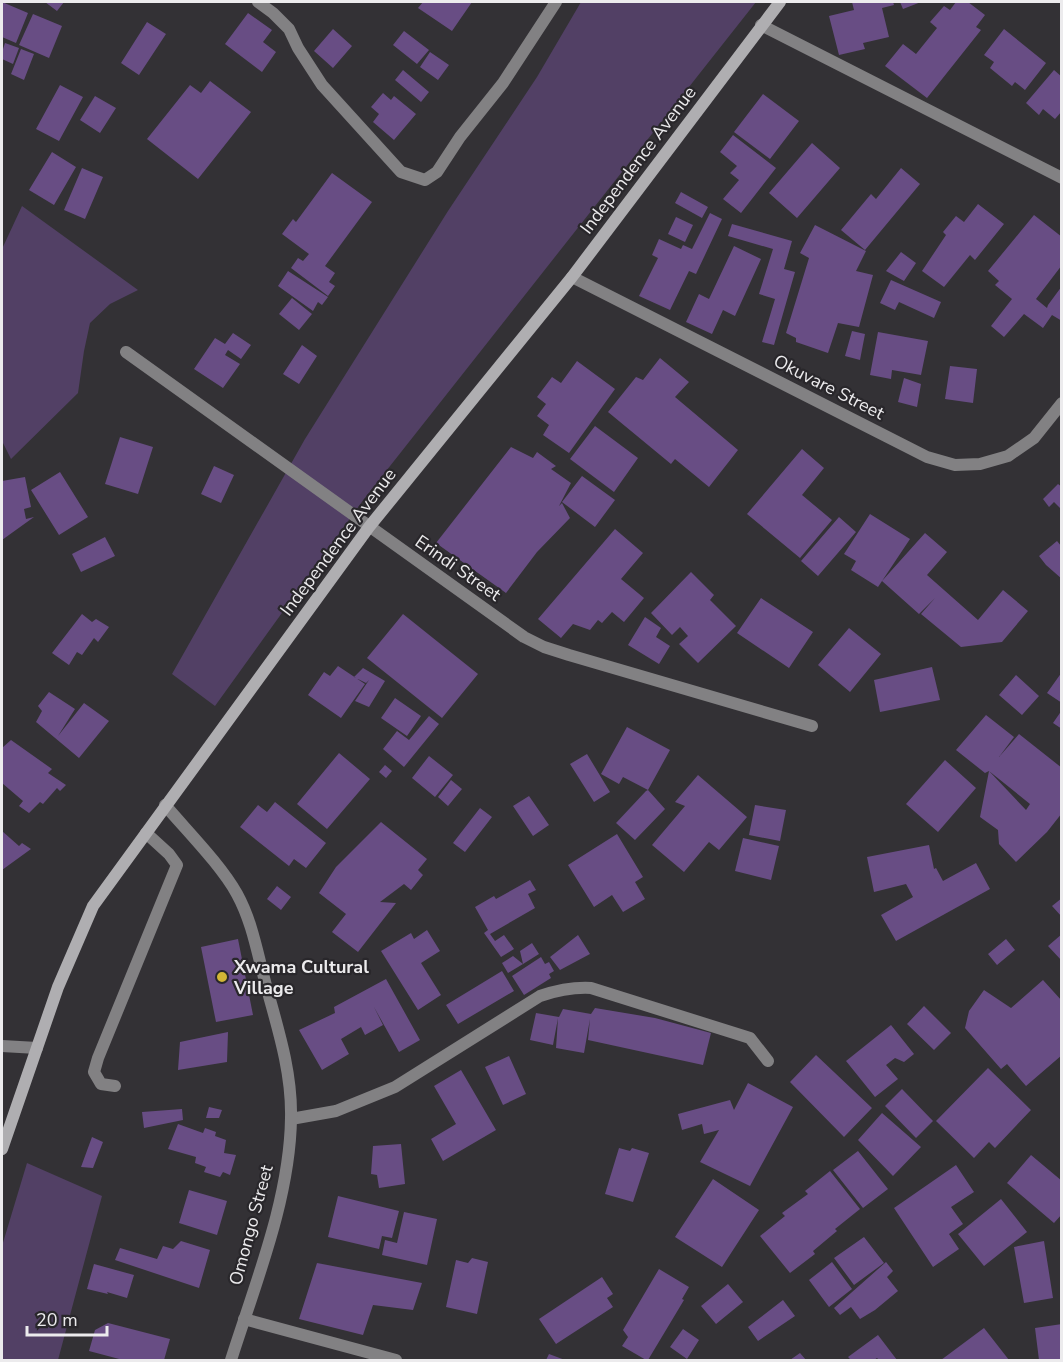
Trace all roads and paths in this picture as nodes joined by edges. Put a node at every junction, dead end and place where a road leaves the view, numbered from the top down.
1 (258, 2) edge
2 (556, 2) edge
3 (780, 2) edge
4 (760, 26) junction
5 (1062, 178) edge
6 (572, 277) junction
7 (126, 351) dead end
8 (1062, 403) edge
9 (369, 527) junction
10 (812, 726) dead end
11 (165, 805) junction
12 (146, 833) junction
13 (2, 1046) edge
14 (37, 1048) junction
15 (768, 1061) dead end
16 (115, 1086) dead end
17 (291, 1119) junction
18 (2, 1149) edge
19 (244, 1319) junction
20 (231, 1360) edge
21 (396, 1360) edge

1 - 2 street
3 - 4 main road, Independence Avenue
4 - 5 street
4 - 6 main road, Independence Avenue
6 - 8 street, Okuvare Street
6 - 9 main road, Independence Avenue
7 - 9 street, Erindi Street
9 - 10 street, Erindi Street
9 - 11 main road, Independence Avenue
11 - 12 main road, Independence Avenue
11 - 17 street, Omongo Street
12 - 14 main road, Independence Avenue
12 - 16 street
13 - 14 street
14 - 18 main road, Independence Avenue
15 - 17 street
17 - 19 street, Omongo Street
19 - 20 street, Omongo Street
19 - 21 street

